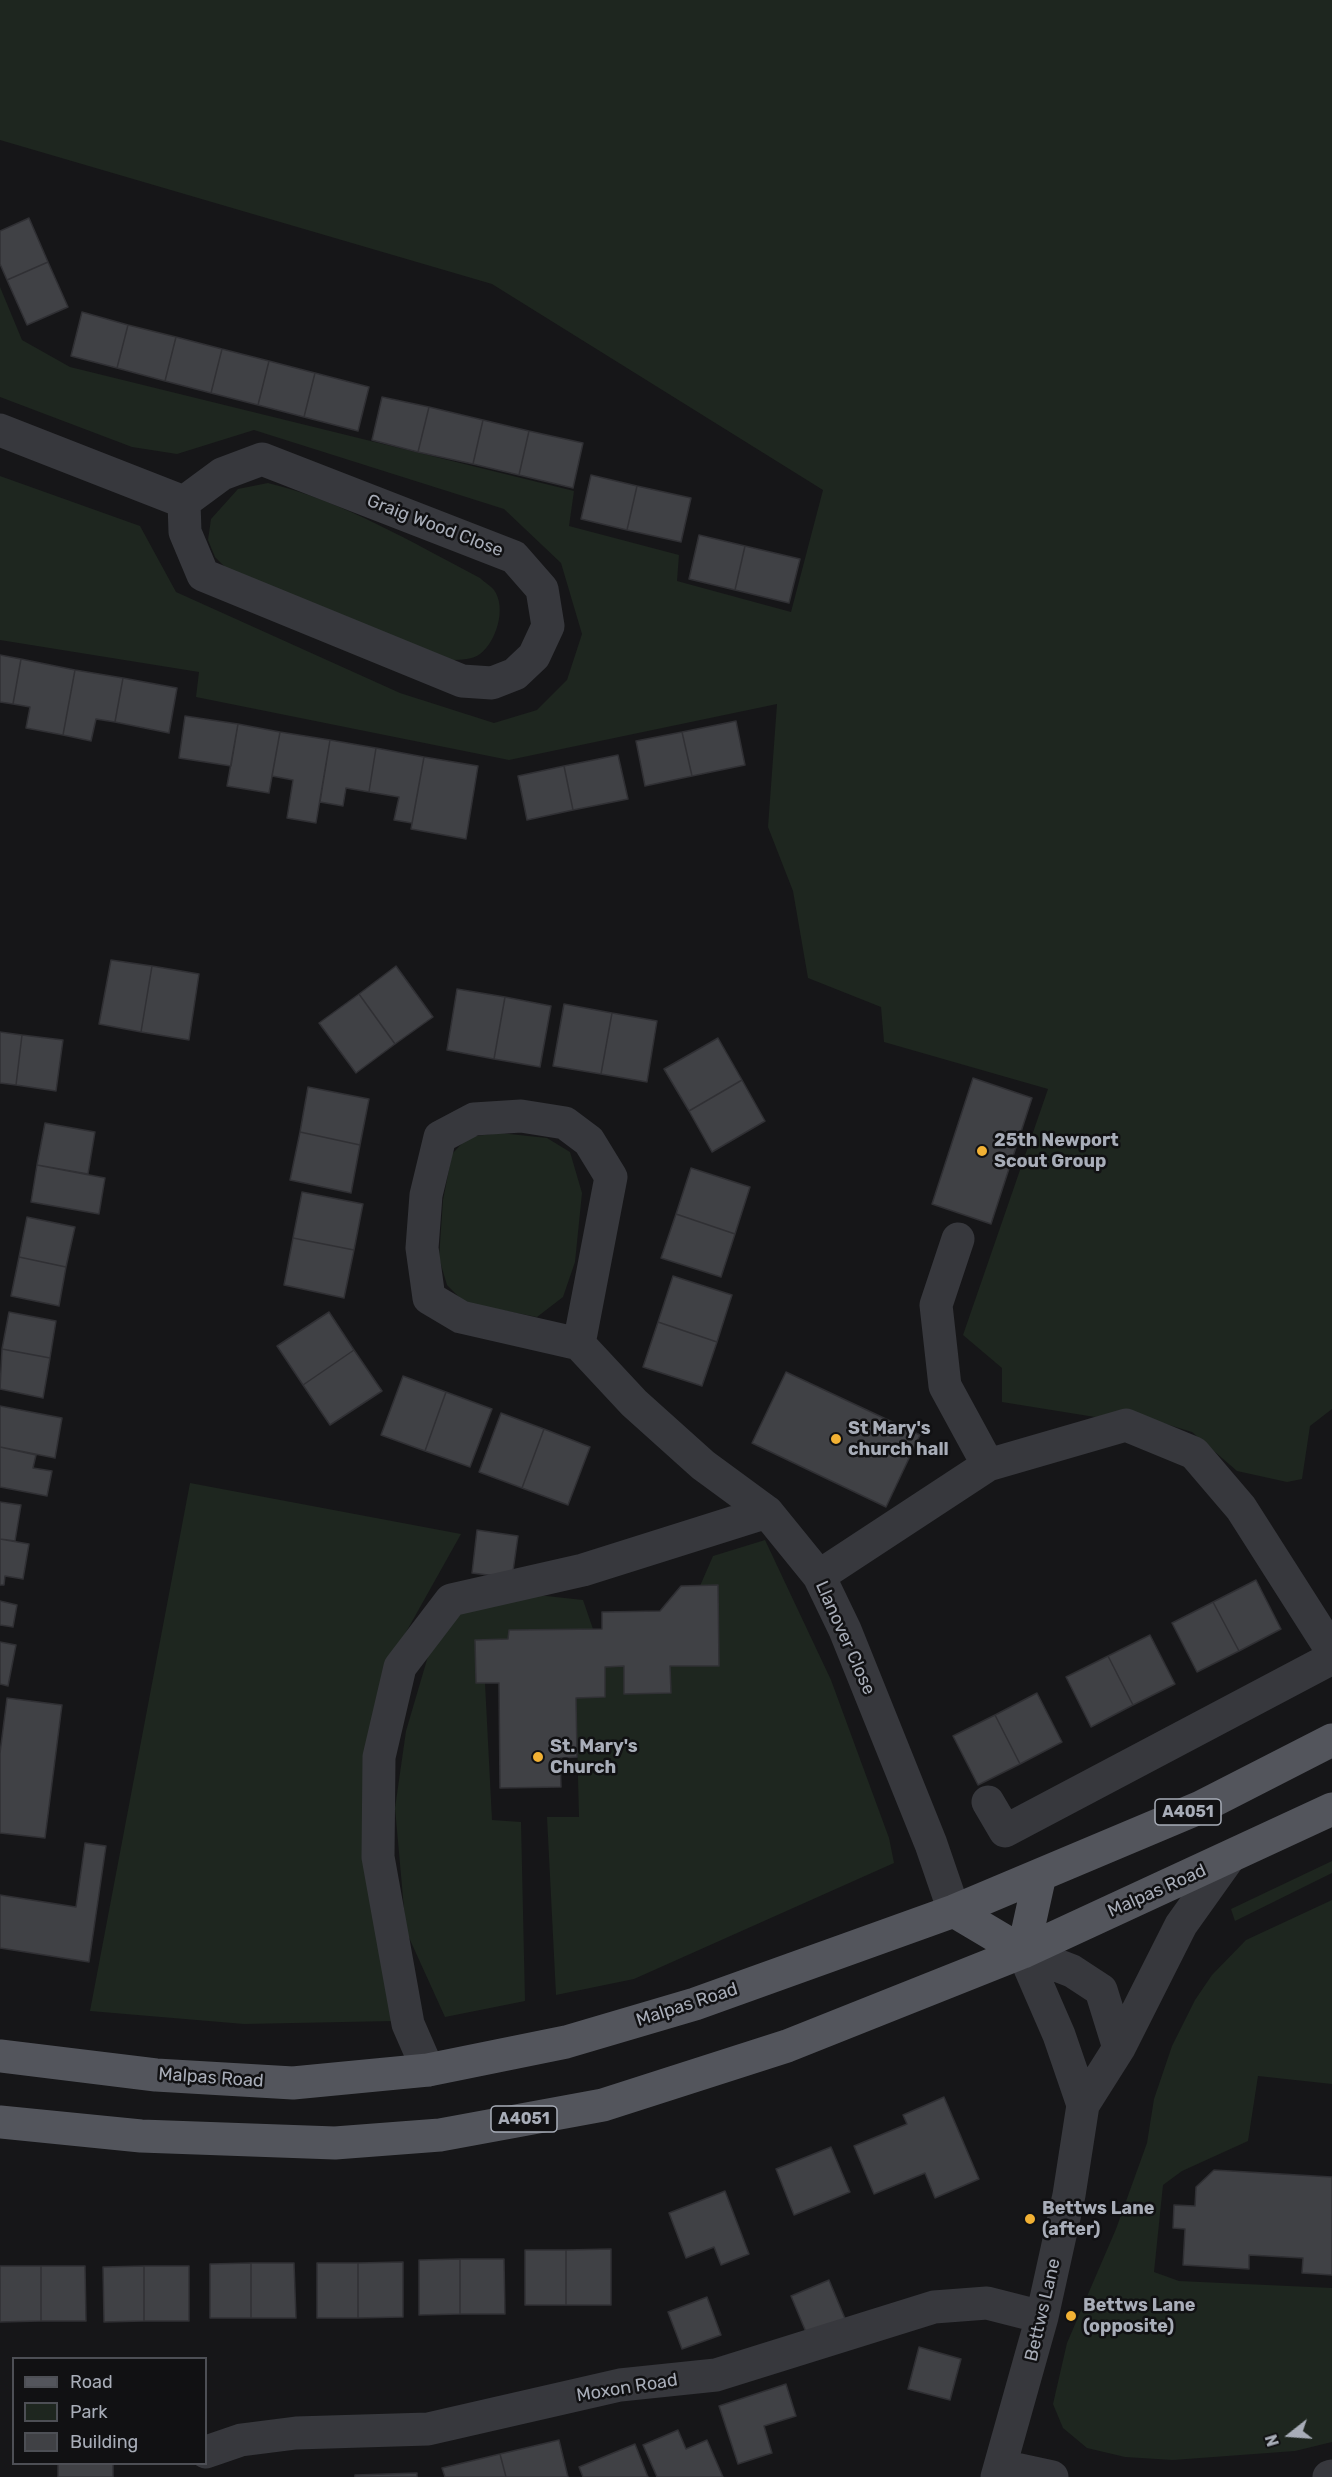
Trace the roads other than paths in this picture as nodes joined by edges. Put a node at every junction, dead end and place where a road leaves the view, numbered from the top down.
1 (0, 430) edge
2 (184, 502) junction
3 (958, 1239) dead end
4 (579, 1344) junction
5 (988, 1465) junction
6 (766, 1512) junction
7 (819, 1576) junction
8 (1332, 1651) edge
9 (1332, 1658) edge
10 (1332, 1740) edge
11 (988, 1802) dead end
12 (1332, 1809) edge
13 (1228, 1859) junction
14 (1040, 1875) junction
15 (954, 1911) junction
16 (1023, 1952) junction
17 (1119, 2048) junction
18 (0, 2056) edge
19 (428, 2070) junction
20 (1083, 2105) junction
21 (0, 2122) edge
22 (1042, 2317) junction
23 (207, 2452) edge
24 (999, 2472) edge
25 (1052, 2477) edge

1 - 2 street
2 - 2 street, Graig Wood Close
3 - 5 street
4 - 4 street
4 - 6 street, Llanover Close
5 - 7 street
5 - 8 street
6 - 7 street, Llanover Close
6 - 19 street
7 - 15 street, Llanover Close
9 - 11 street
10 - 14 main road, Malpas Road / A4051
12 - 13 main road, Malpas Road / A4051
13 - 16 main road, Malpas Road / A4051
13 - 17 street, Bettws Lane
14 - 15 main road, Malpas Road / A4051
14 - 16 main road
15 - 16 main road
15 - 19 main road, Malpas Road / A4051
16 - 17 street
16 - 20 street, Bettws Lane
16 - 21 main road, Malpas Road / A4051
17 - 20 street, Bettws Lane
18 - 19 main road, Malpas Road / A4051
20 - 22 street, Bettws Lane
22 - 23 street, Moxon Road
22 - 24 street, Bettws Lane
24 - 25 street

